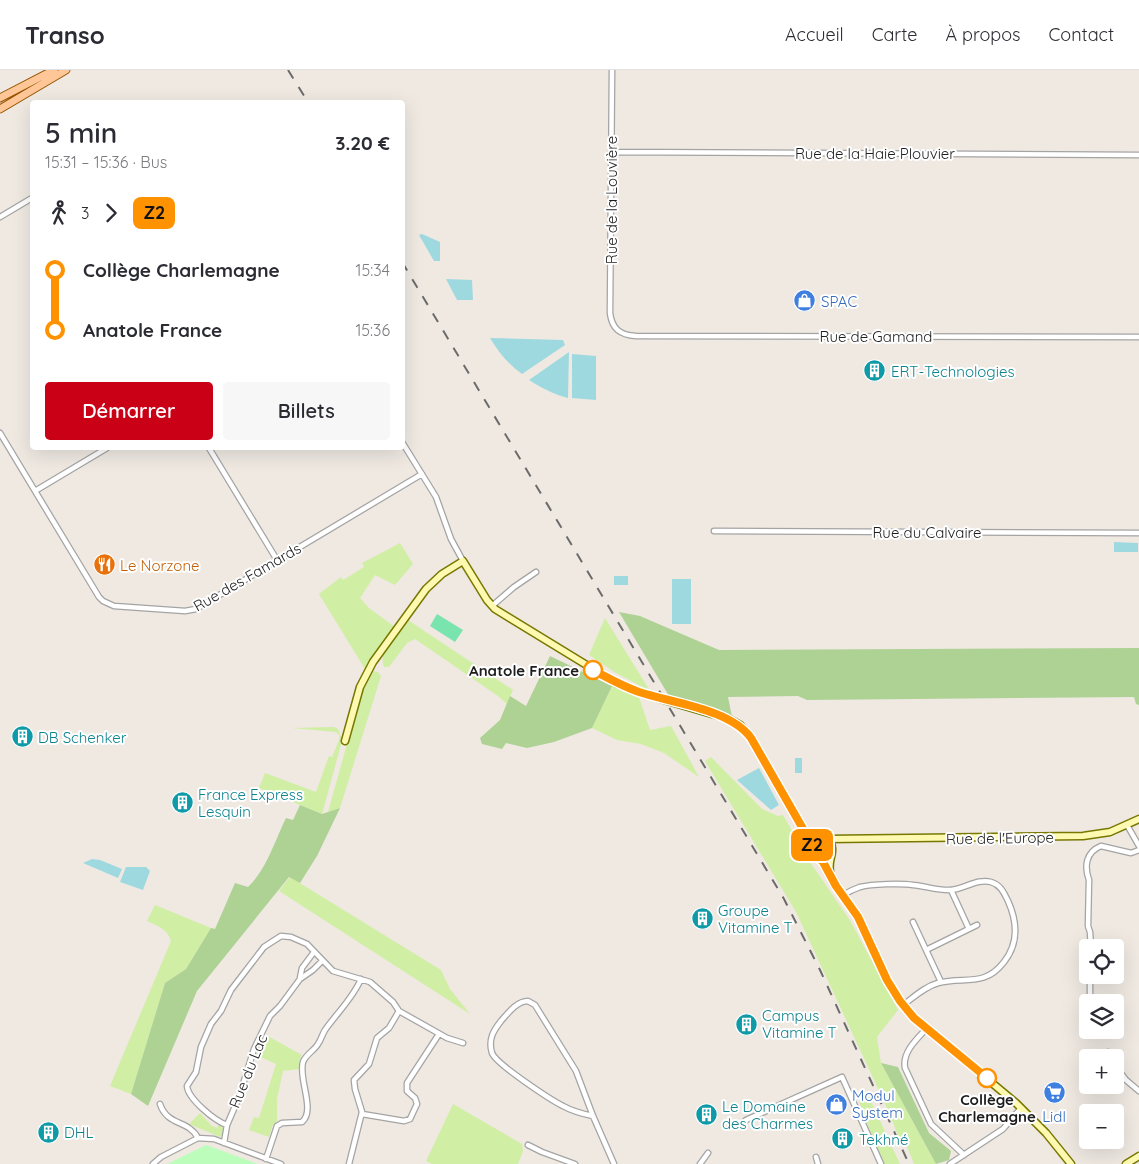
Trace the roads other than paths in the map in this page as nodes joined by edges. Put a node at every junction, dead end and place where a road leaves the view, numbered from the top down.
1 (54, 70) edge
2 (66, 70) edge
3 (612, 70) edge
4 (0, 98) edge
5 (0, 109) edge
6 (611, 152) junction
7 (1139, 155) edge
8 (30, 199) edge
9 (0, 217) edge
10 (615, 328) joint
11 (1139, 337) edge
12 (0, 433) edge
13 (405, 447) edge
14 (104, 450) edge
15 (210, 450) edge
16 (422, 474) junction
17 (35, 491) junction
18 (714, 531) dead end
19 (1139, 533) edge
20 (277, 560) junction
21 (463, 561) junction
22 (536, 572) dead end
23 (492, 606) junction
24 (345, 741) dead end
25 (1139, 819) edge
26 (1127, 825) junction
27 (802, 829) junction
28 (824, 839) junction
29 (858, 839) junction
30 (1139, 846) edge
31 (813, 849) junction
32 (1139, 850) edge
33 (831, 853) junction
34 (818, 857) junction
35 (832, 878) junction
36 (951, 890) junction
37 (843, 895) junction
38 (913, 922) dead end
39 (977, 925) dead end
40 (969, 929) junction
41 (1090, 939) edge
42 (926, 950) junction
43 (314, 952) junction
44 (322, 961) junction
45 (300, 979) junction
46 (361, 979) junction
47 (941, 982) junction
48 (903, 1006) junction
49 (399, 1011) junction
50 (926, 1028) junction
51 (439, 1034) junction
52 (463, 1043) dead end
53 (1124, 1077) edge
54 (1139, 1091) edge
55 (160, 1104) dead end
56 (1021, 1108) junction
57 (362, 1114) junction
58 (593, 1116) junction
59 (227, 1125) junction
60 (741, 1125) dead end
61 (198, 1138) junction
62 (224, 1143) junction
63 (528, 1145) dead end
64 (708, 1153) dead end
65 (964, 1155) junction
66 (1139, 1156) edge
67 (816, 1157) dead end
68 (266, 1159) junction
69 (153, 1164) edge
70 (281, 1164) edge
71 (349, 1164) edge
72 (575, 1164) edge
73 (614, 1164) edge
74 (700, 1164) edge
75 (818, 1164) edge
76 (881, 1164) edge
77 (950, 1164) edge
78 (1071, 1164) edge
79 (1126, 1164) edge

1 - 4 main road
2 - 5 main road
3 - 6 street, Rue de la Louvière
6 - 7 street, Rue de la Haie Plouvier
6 - 10 street, Rue de la Louvière
8 - 9 street
10 - 11 street, Rue de Gamand
12 - 17 street, Rue des Famards
13 - 16 street
14 - 17 street
15 - 20 street
16 - 20 street, Rue des Famards
16 - 21 street
17 - 20 street, Rue des Famards
18 - 19 street, Rue du Calvaire
21 - 23 street
21 - 24 street
22 - 23 street
23 - 27 street
25 - 26 street, Rue de l'Europe
26 - 29 street, Rue de l'Europe
26 - 30 street
27 - 28 street
27 - 31 street
28 - 29 street, Rue de l'Europe
28 - 31 street
28 - 33 street
29 - 33 street
31 - 34 street
32 - 41 street
33 - 34 street
33 - 35 street
34 - 35 street
35 - 37 street
36 - 37 street
36 - 40 street
36 - 47 street
37 - 48 street
38 - 42 street
39 - 40 street
40 - 42 street
42 - 47 street
43 - 44 street
43 - 45 street, Rue du Lac
43 - 59 street
44 - 45 street, Rue du Lac
44 - 46 street
45 - 59 street, Rue du Lac
46 - 49 street
46 - 68 street
47 - 48 street
48 - 50 street
49 - 51 street
49 - 57 street
50 - 56 street
50 - 65 street
51 - 52 street
51 - 57 street
53 - 54 street
55 - 61 street
56 - 65 street
56 - 78 street
57 - 71 street
58 - 58 street
58 - 73 street
59 - 62 street, Rue du Lac
60 - 76 street
61 - 62 street
61 - 69 street
62 - 68 street
63 - 72 street
64 - 74 street
65 - 77 street
66 - 79 street
67 - 75 street
68 - 70 street

